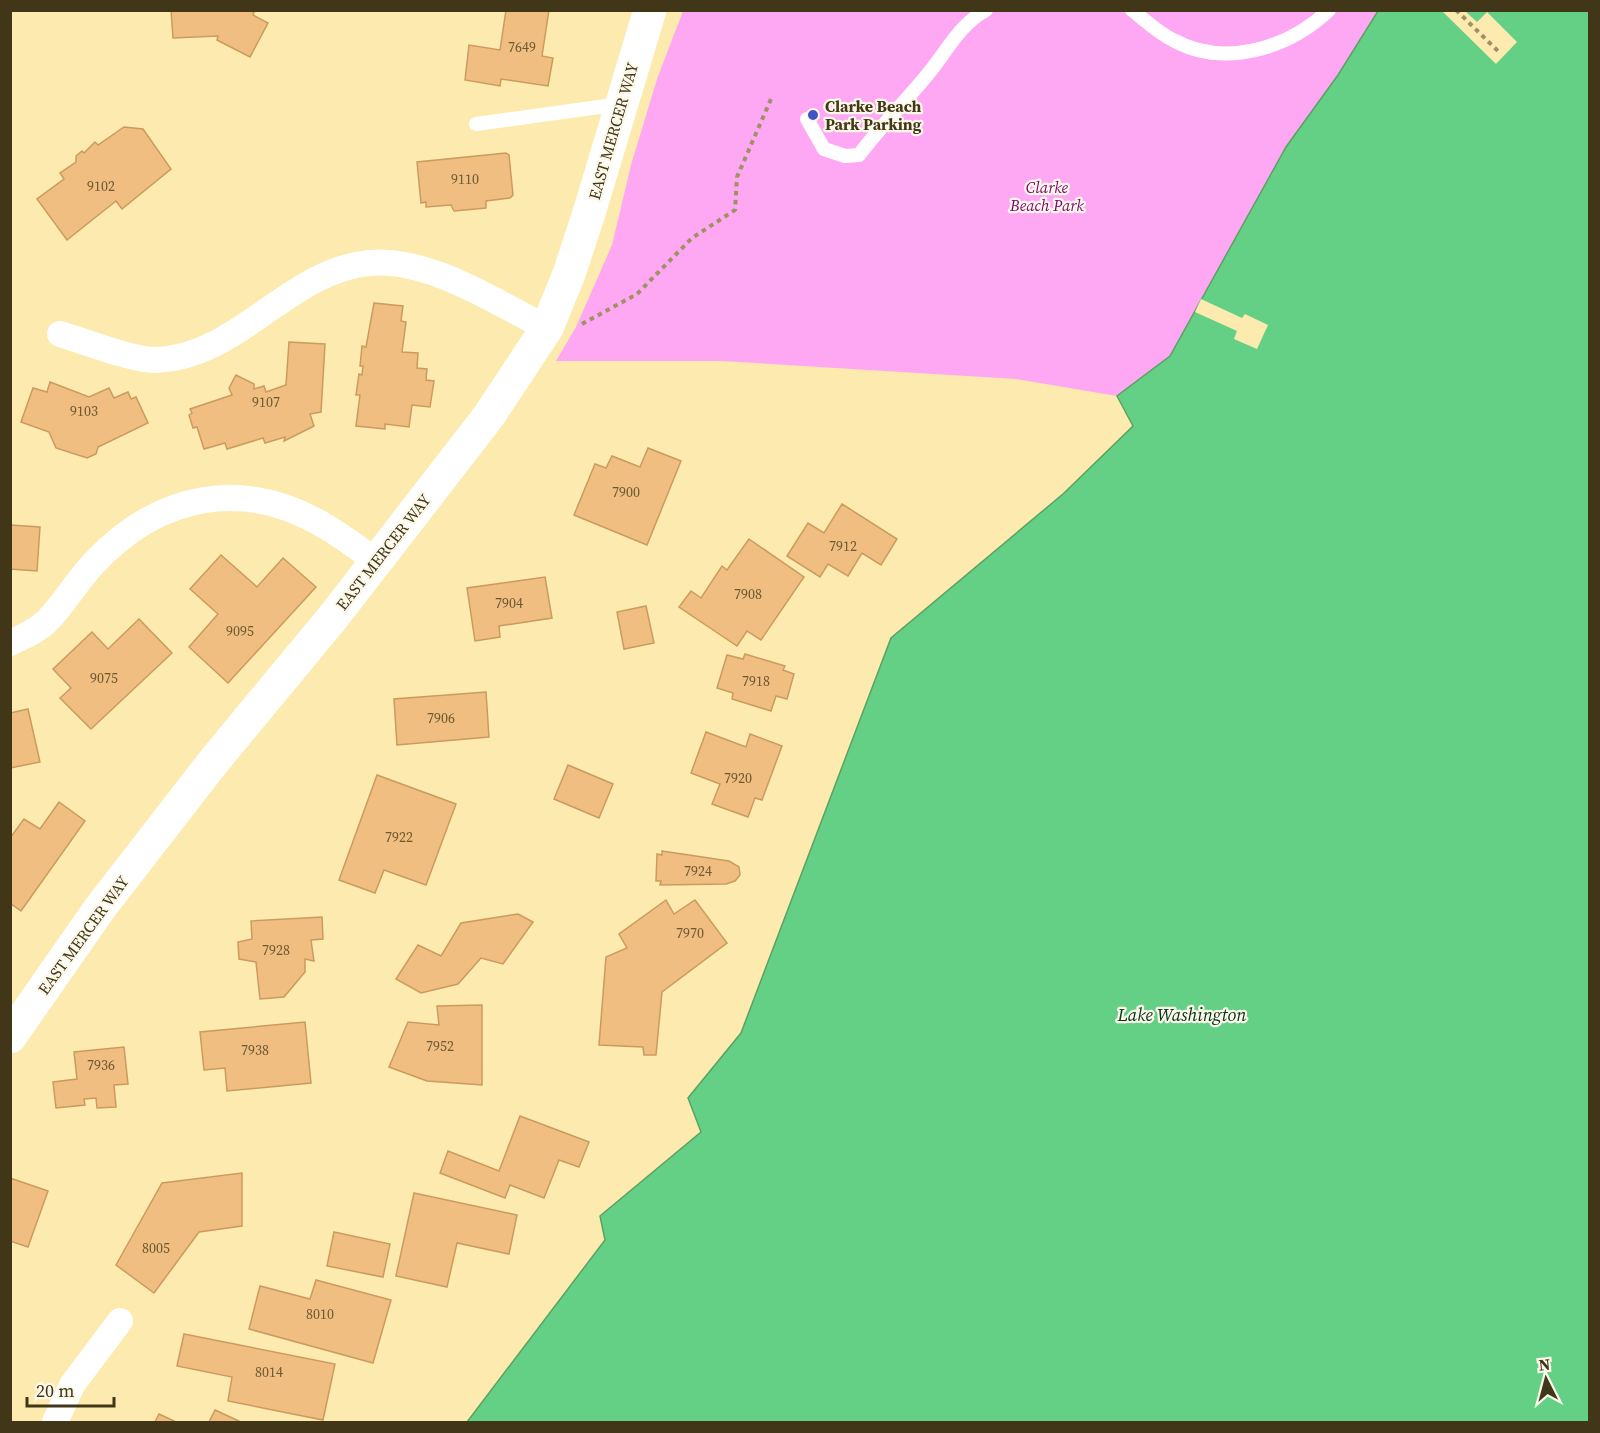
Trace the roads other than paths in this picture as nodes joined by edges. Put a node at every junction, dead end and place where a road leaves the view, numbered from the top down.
1 (650, 10) edge
2 (986, 10) edge
3 (1132, 10) edge
4 (1329, 10) edge
5 (621, 104) junction
6 (807, 119) dead end
7 (476, 124) dead end
8 (547, 328) junction
9 (60, 334) dead end
10 (376, 561) junction
11 (10, 643) edge
12 (10, 1037) edge
13 (120, 1321) dead end
14 (55, 1422) edge

1 - 5 street, EAST MERCER WAY
2 - 6 lane
3 - 4 lane
5 - 7 lane
5 - 8 street, EAST MERCER WAY
8 - 9 street
8 - 10 street, EAST MERCER WAY
10 - 11 street
10 - 12 street, EAST MERCER WAY
13 - 14 street

